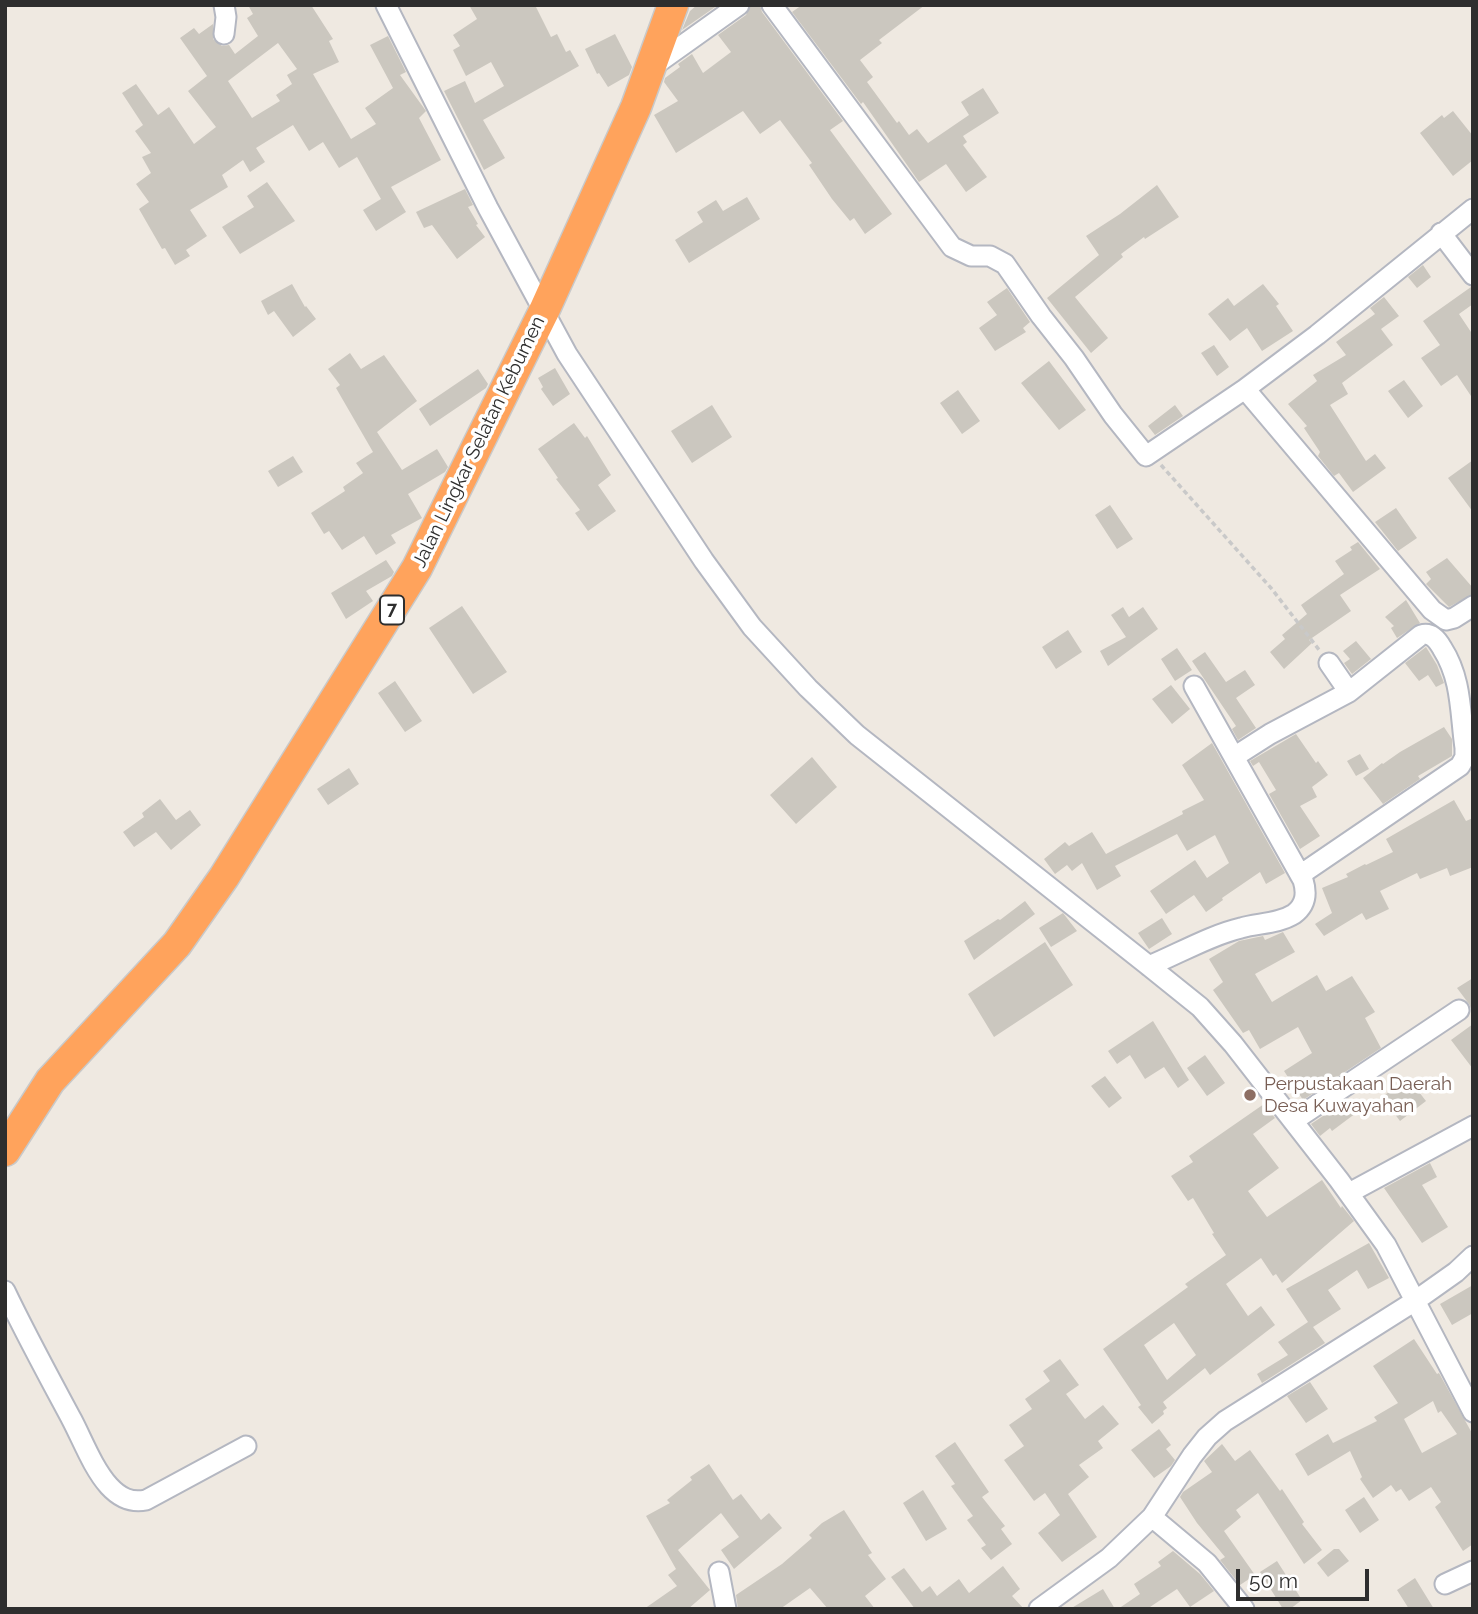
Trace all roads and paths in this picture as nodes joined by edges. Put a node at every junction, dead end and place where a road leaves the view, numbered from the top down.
1 (224, 5) edge
2 (386, 5) edge
3 (673, 5) edge
4 (739, 5) edge
5 (772, 5) edge
6 (224, 34) dead end
7 (651, 68) junction
8 (1473, 209) edge
9 (1441, 233) junction
10 (1473, 275) edge
11 (544, 312) junction
12 (1245, 389) junction
13 (1150, 454) junction
14 (1473, 607) edge
15 (1432, 610) junction
16 (1426, 634) junction
17 (1329, 663) joint
18 (1194, 686) dead end
19 (1349, 692) junction
20 (1234, 757) junction
21 (1300, 875) junction
22 (1149, 966) junction
23 (1459, 1010) dead end
24 (1293, 1121) junction
25 (1473, 1126) edge
26 (5, 1151) edge
27 (1349, 1193) junction
28 (1473, 1256) edge
29 (5, 1291) edge
30 (1415, 1301) junction
31 (1466, 1386) edge
32 (1473, 1412) edge
33 (246, 1446) dead end
34 (1152, 1517) junction
35 (1473, 1571) edge
36 (719, 1572) dead end
37 (1445, 1584) dead end
38 (726, 1609) edge
39 (1040, 1609) edge
40 (1244, 1609) edge

1 - 6 street
2 - 11 street
3 - 7 highway, Jalan Lingkar Selatan Kebumen / 7
4 - 7 street
5 - 13 street
7 - 11 highway, Jalan Lingkar Selatan Kebumen / 7
8 - 9 street
9 - 10 street
9 - 12 street
11 - 22 street
11 - 26 highway, Jalan Lingkar Selatan Kebumen / 7
12 - 13 street
12 - 15 street
13 - 17 path
14 - 15 street
15 - 16 street
16 - 19 street
16 - 21 street
17 - 19 street
18 - 20 street
19 - 20 street
20 - 21 street
21 - 22 street
22 - 24 street
23 - 24 street
24 - 27 street
25 - 27 street
27 - 30 street
28 - 30 street
29 - 33 street
30 - 31 street
30 - 34 street
31 - 32 street
34 - 39 street
34 - 40 street
35 - 37 street
36 - 38 street

